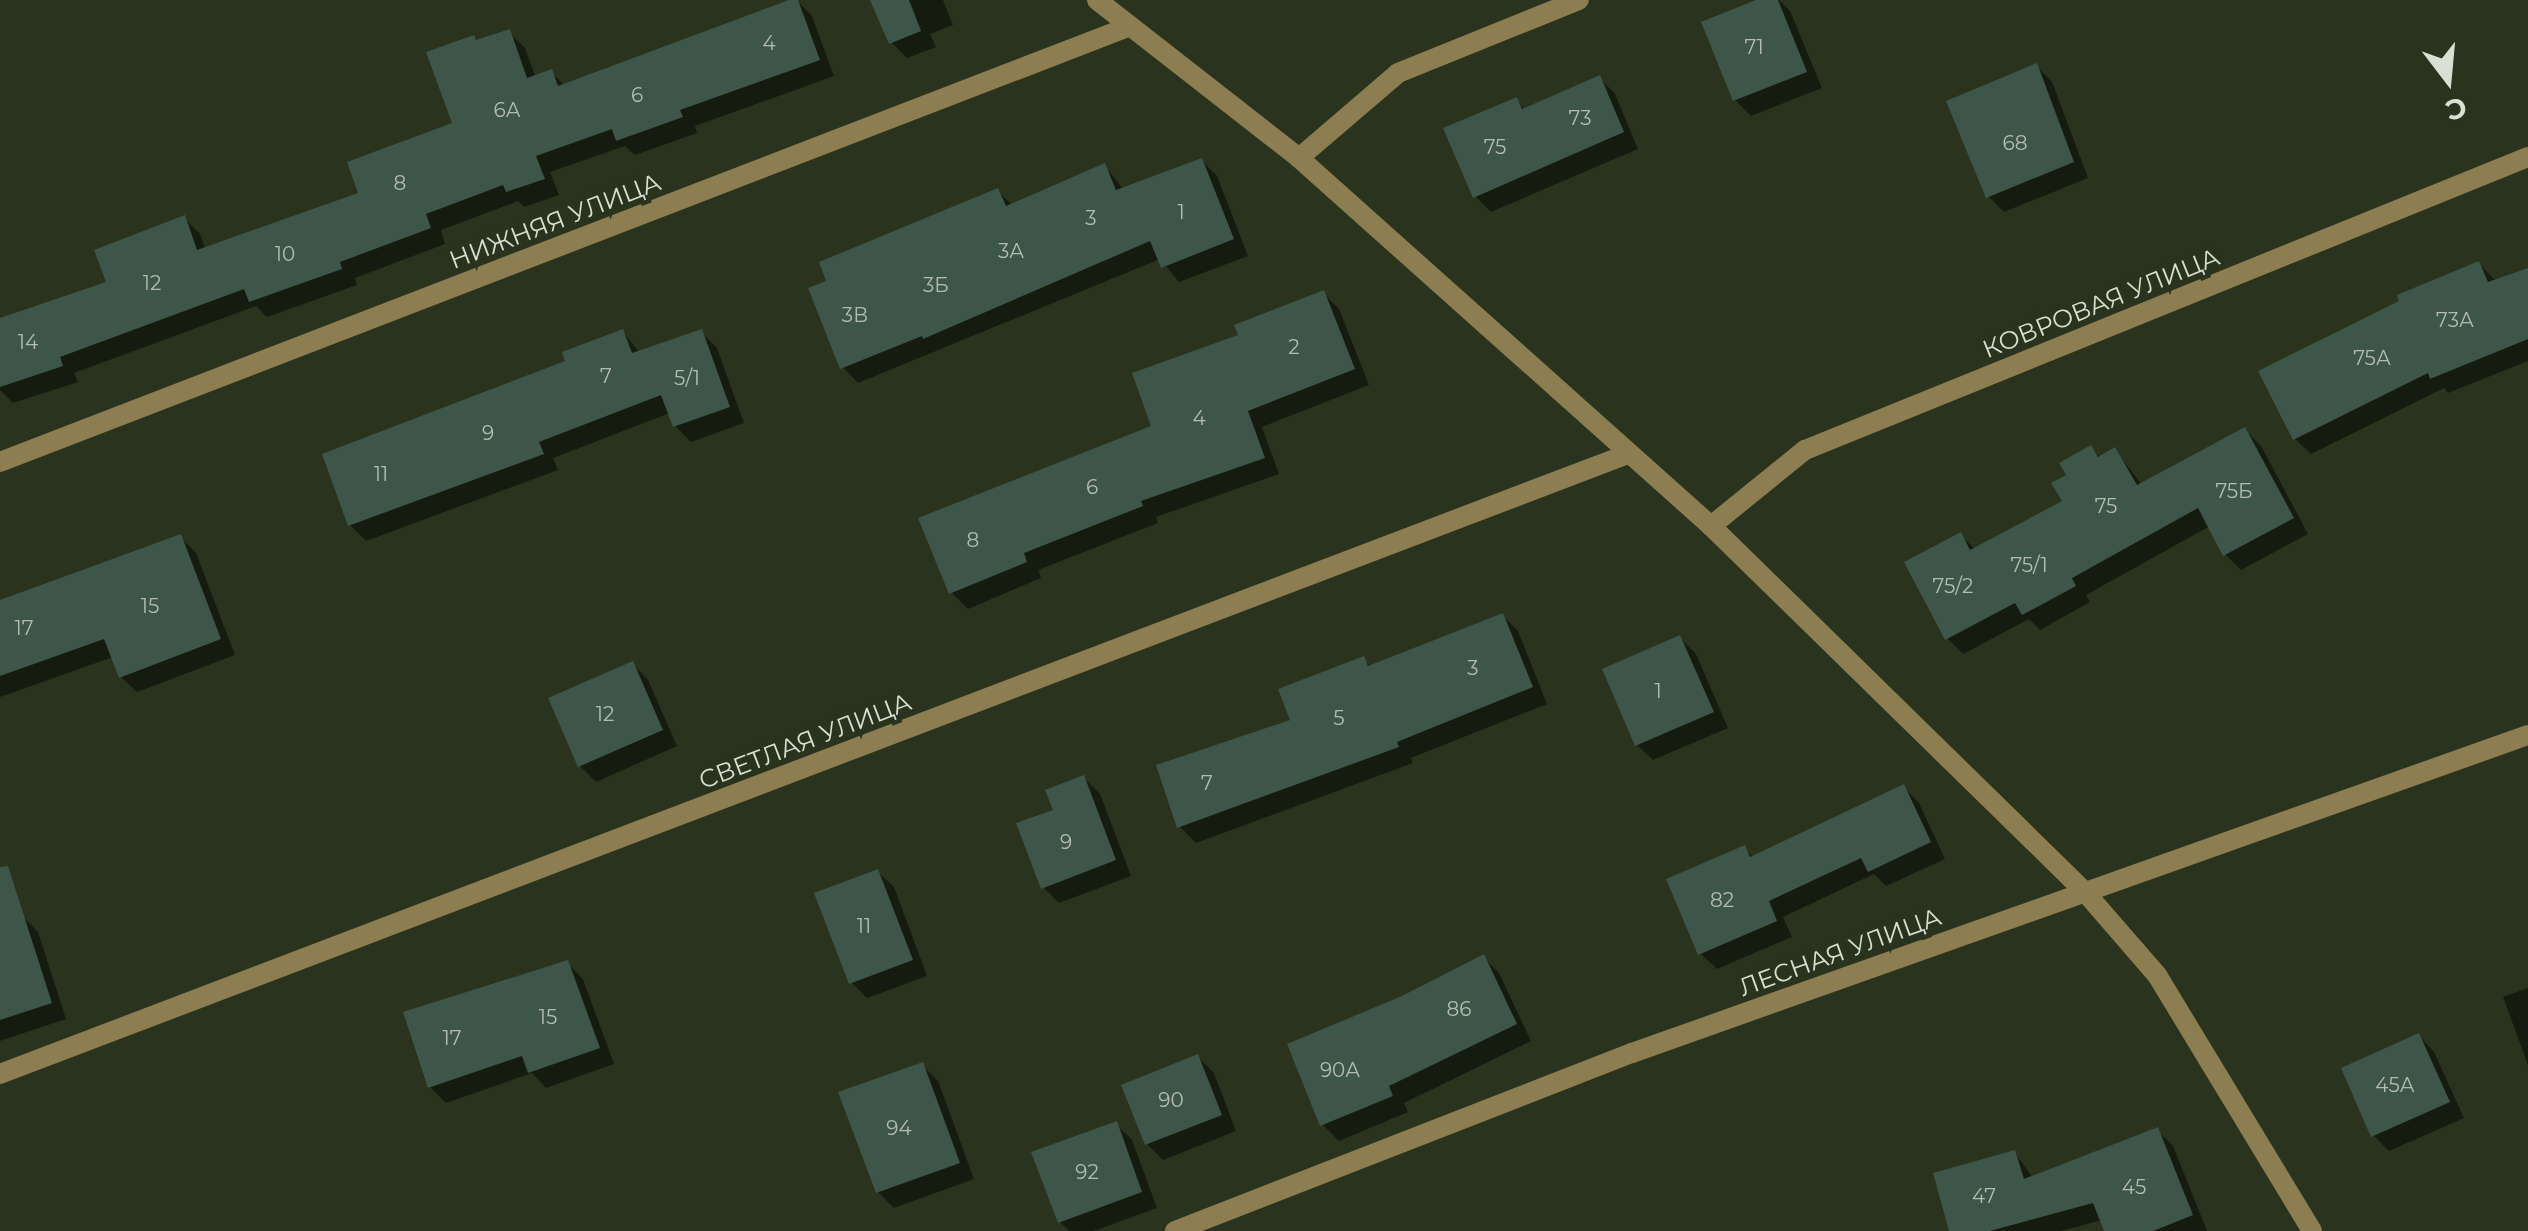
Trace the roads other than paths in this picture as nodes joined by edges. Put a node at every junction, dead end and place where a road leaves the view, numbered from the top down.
1 (1097, 0) edge
2 (1579, 0) edge
3 (1128, 27) junction
4 (2528, 157) edge
5 (1298, 158) junction
6 (1628, 454) junction
7 (0, 462) edge
8 (1711, 526) junction
9 (2528, 735) edge
10 (2084, 892) junction
11 (0, 1074) edge
12 (1174, 1231) edge
13 (2312, 1231) edge

1 - 3 street
2 - 5 street
3 - 5 street
3 - 7 street, НИЖНЯЯ УЛИЦА
4 - 8 street, КОВРОВАЯ УЛИЦА
5 - 6 street
6 - 8 street
6 - 11 street, СВЕТЛАЯ УЛИЦА
8 - 10 street
9 - 10 street, ЛЕСНАЯ УЛИЦА
10 - 12 street, ЛЕСНАЯ УЛИЦА
10 - 13 street

